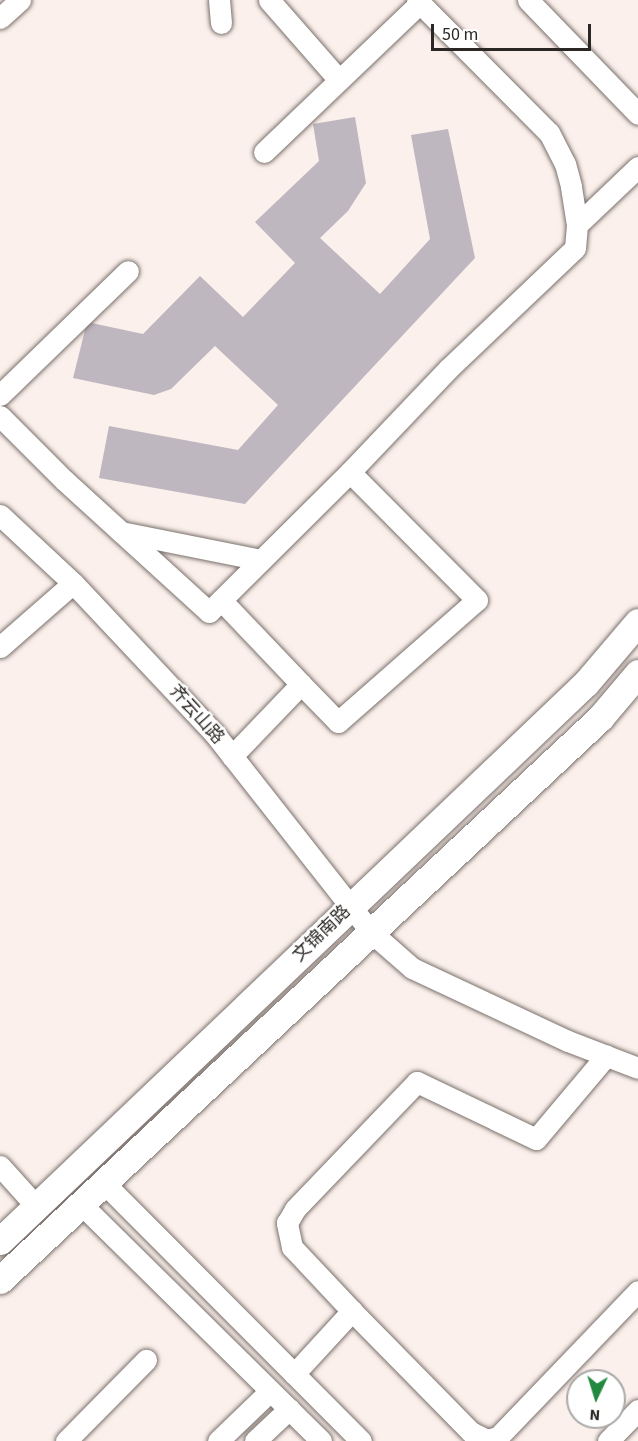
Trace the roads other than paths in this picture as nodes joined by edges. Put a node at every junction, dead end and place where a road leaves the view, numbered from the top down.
1 (20, 0) edge
2 (219, 0) edge
3 (269, 0) edge
4 (528, 0) edge
5 (418, 2) edge
6 (0, 18) edge
7 (221, 23) dead end
8 (339, 80) junction
9 (638, 114) edge
10 (264, 152) dead end
11 (638, 167) edge
12 (577, 225) junction
13 (128, 271) dead end
14 (0, 395) edge
15 (0, 416) edge
16 (350, 472) junction
17 (0, 515) edge
18 (120, 531) junction
19 (261, 560) junction
20 (74, 583) junction
21 (221, 600) junction
22 (638, 622) edge
23 (0, 647) edge
24 (638, 674) edge
25 (302, 684) junction
26 (232, 756) junction
27 (351, 907) junction
28 (372, 933) junction
29 (606, 1056) junction
30 (638, 1068) edge
31 (0, 1166) edge
32 (104, 1183) junction
33 (81, 1204) junction
34 (36, 1206) junction
35 (0, 1241) edge
36 (0, 1280) edge
37 (638, 1291) edge
38 (352, 1311) junction
39 (147, 1360) dead end
40 (297, 1377) junction
41 (280, 1400) junction
42 (638, 1410) edge
43 (66, 1441) edge
44 (218, 1441) edge
45 (255, 1441) edge
46 (321, 1441) edge
47 (361, 1441) edge
48 (608, 1441) edge

1 - 6 street
2 - 7 street
3 - 8 street
4 - 9 street
5 - 8 street
5 - 12 street
8 - 10 street
11 - 12 street
12 - 16 street
13 - 14 street
15 - 18 street
16 - 19 street
16 - 25 street
17 - 20 street, 齐云山路
18 - 19 street
18 - 21 street
19 - 21 street
20 - 23 street
20 - 26 street, 齐云山路
21 - 25 street
22 - 27 main road, 文锦南路
24 - 28 main road, 文锦南路
25 - 26 street
26 - 27 street, 齐云山路
27 - 28 street, 齐云山路
27 - 34 main road, 文锦南路
28 - 29 street, 齐云山路
28 - 32 main road, 文锦南路
29 - 30 street, 齐云山路
29 - 38 street
31 - 34 street
32 - 33 main road, 文锦南路
32 - 40 street
33 - 36 main road, 文锦南路
33 - 41 street
34 - 35 main road, 文锦南路
37 - 38 street
38 - 40 street
39 - 43 street
40 - 41 street
40 - 47 street
41 - 44 street
41 - 45 street
41 - 46 street
42 - 48 street

